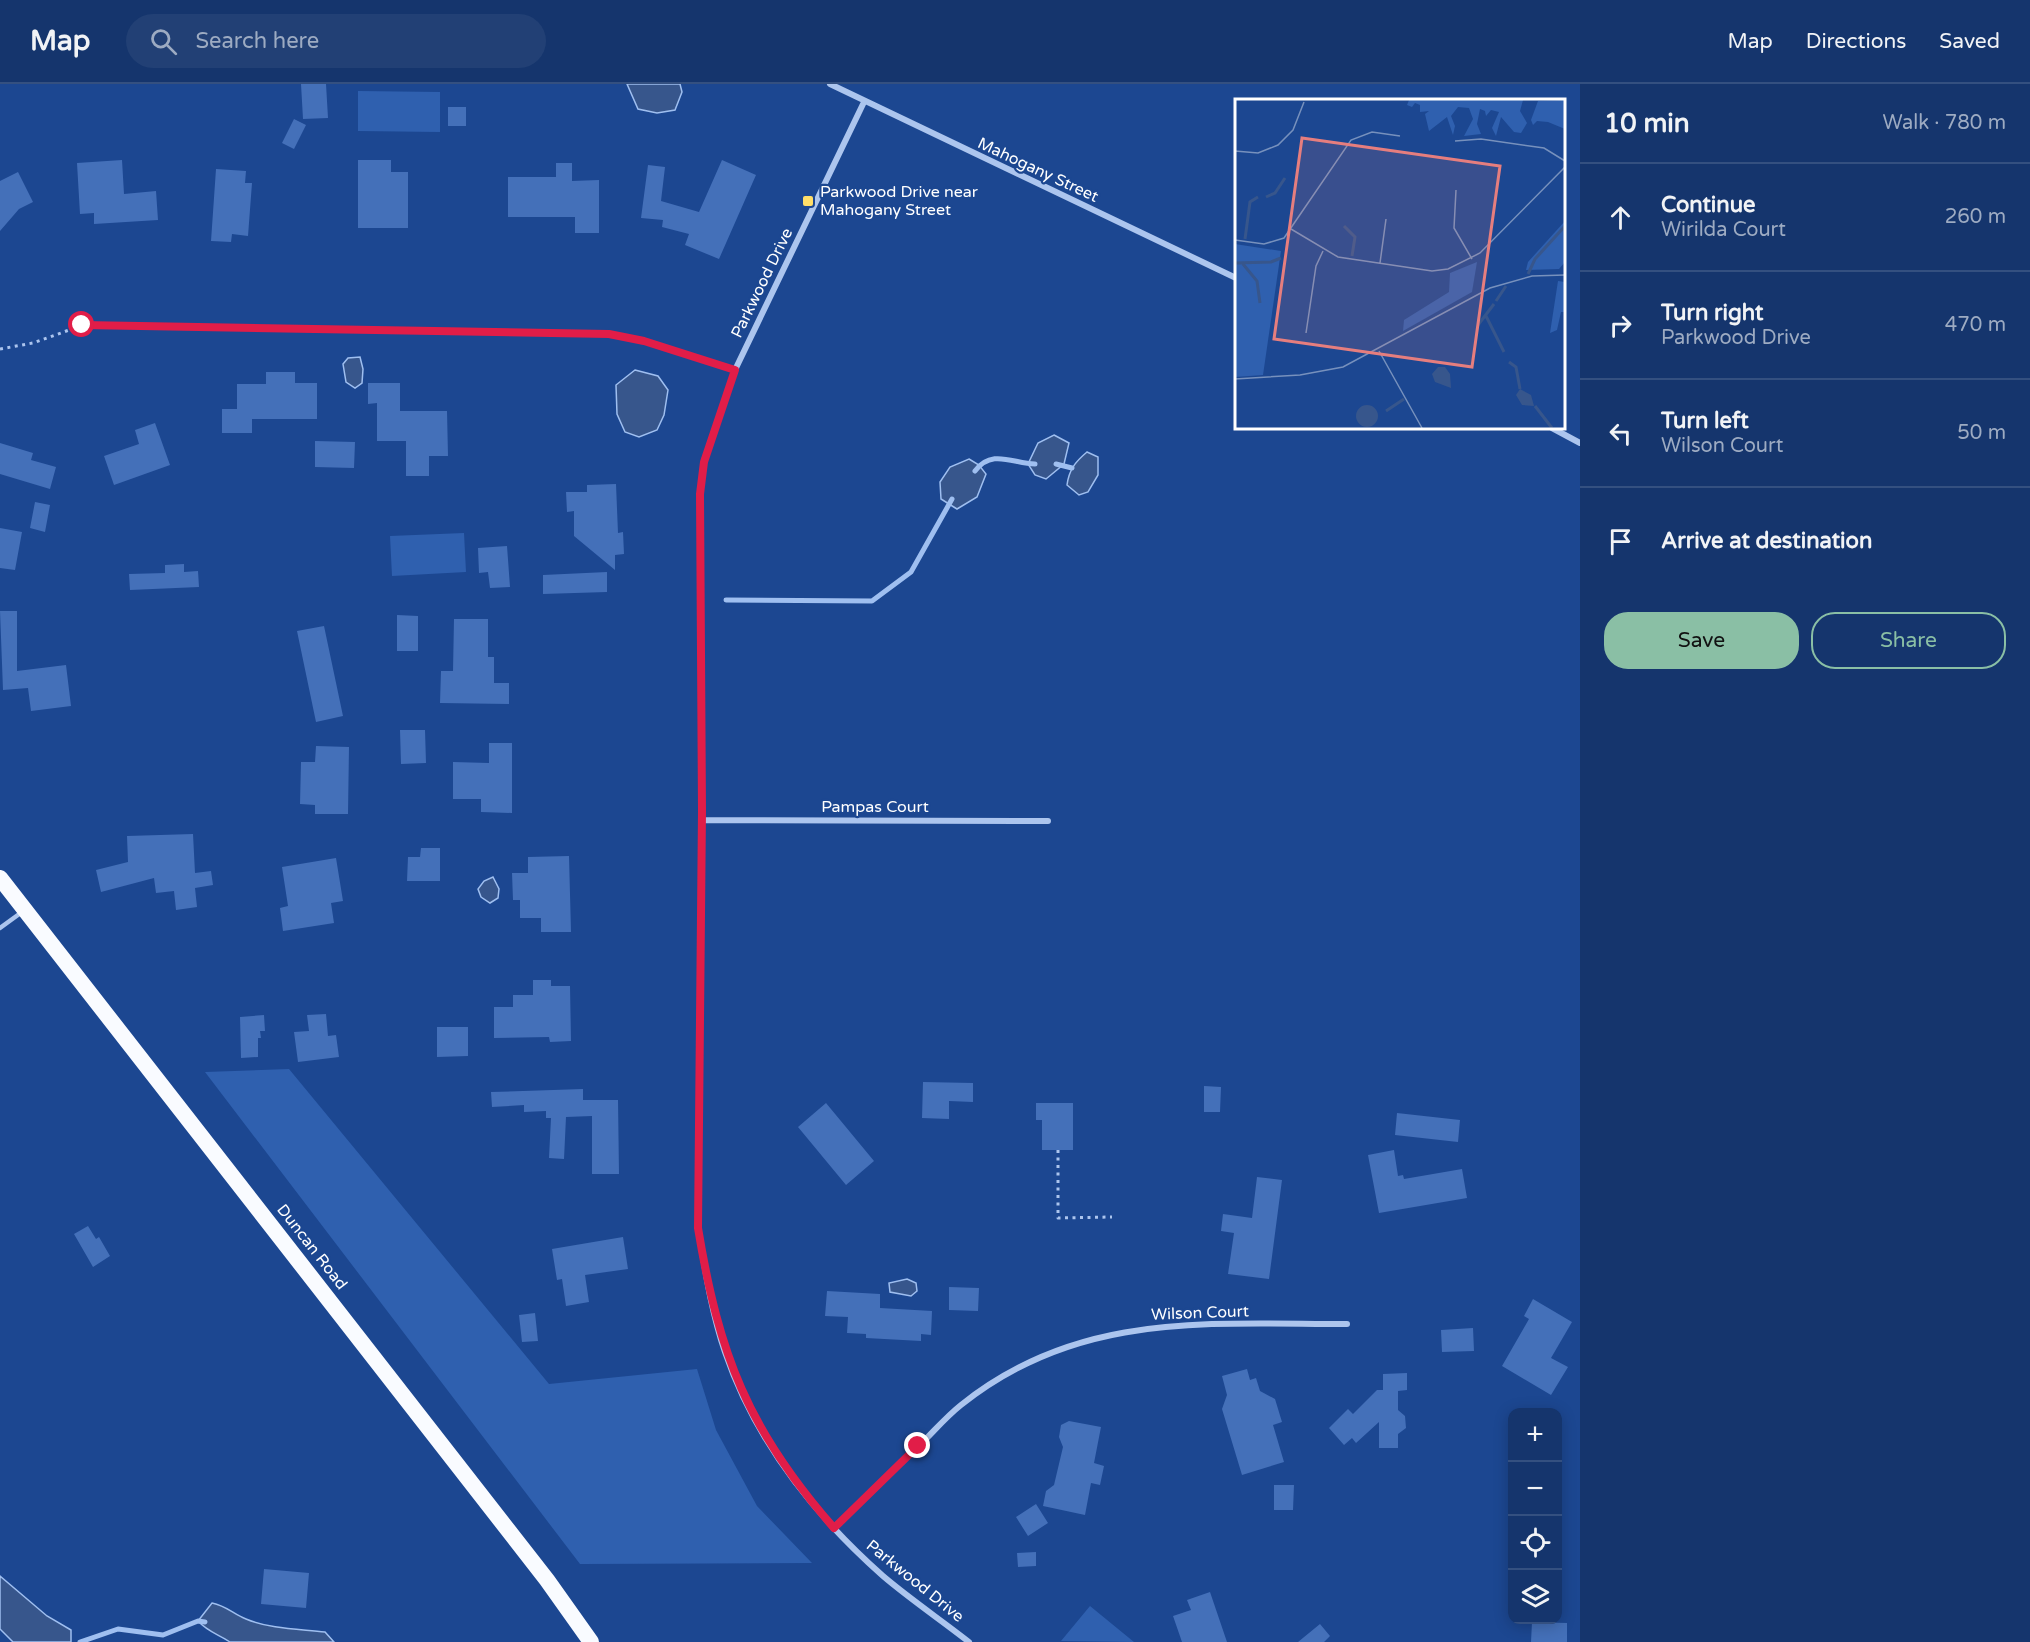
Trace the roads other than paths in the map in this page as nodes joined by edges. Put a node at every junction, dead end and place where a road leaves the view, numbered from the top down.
1 (830, 84) edge
2 (864, 102) junction
3 (1235, 278) edge
4 (82, 325) road end
5 (735, 370) junction
6 (1554, 429) edge
7 (1580, 443) edge
8 (701, 820) junction
9 (1048, 821) dead end
10 (0, 878) edge
11 (25, 911) junction
12 (0, 928) edge
13 (1347, 1324) dead end
14 (834, 1528) junction
15 (591, 1642) edge
16 (969, 1642) edge

1 - 2 street, Mahogany Street
2 - 3 street, Mahogany Street
2 - 5 street, Parkwood Drive
4 - 5 street
5 - 8 street, Parkwood Drive
6 - 7 street
8 - 9 street, Pampas Court
8 - 14 street, Parkwood Drive
10 - 11 highway, Duncan Road
11 - 12 lane
11 - 15 highway, Duncan Road
13 - 14 street, Wilson Court
14 - 16 street, Parkwood Drive

